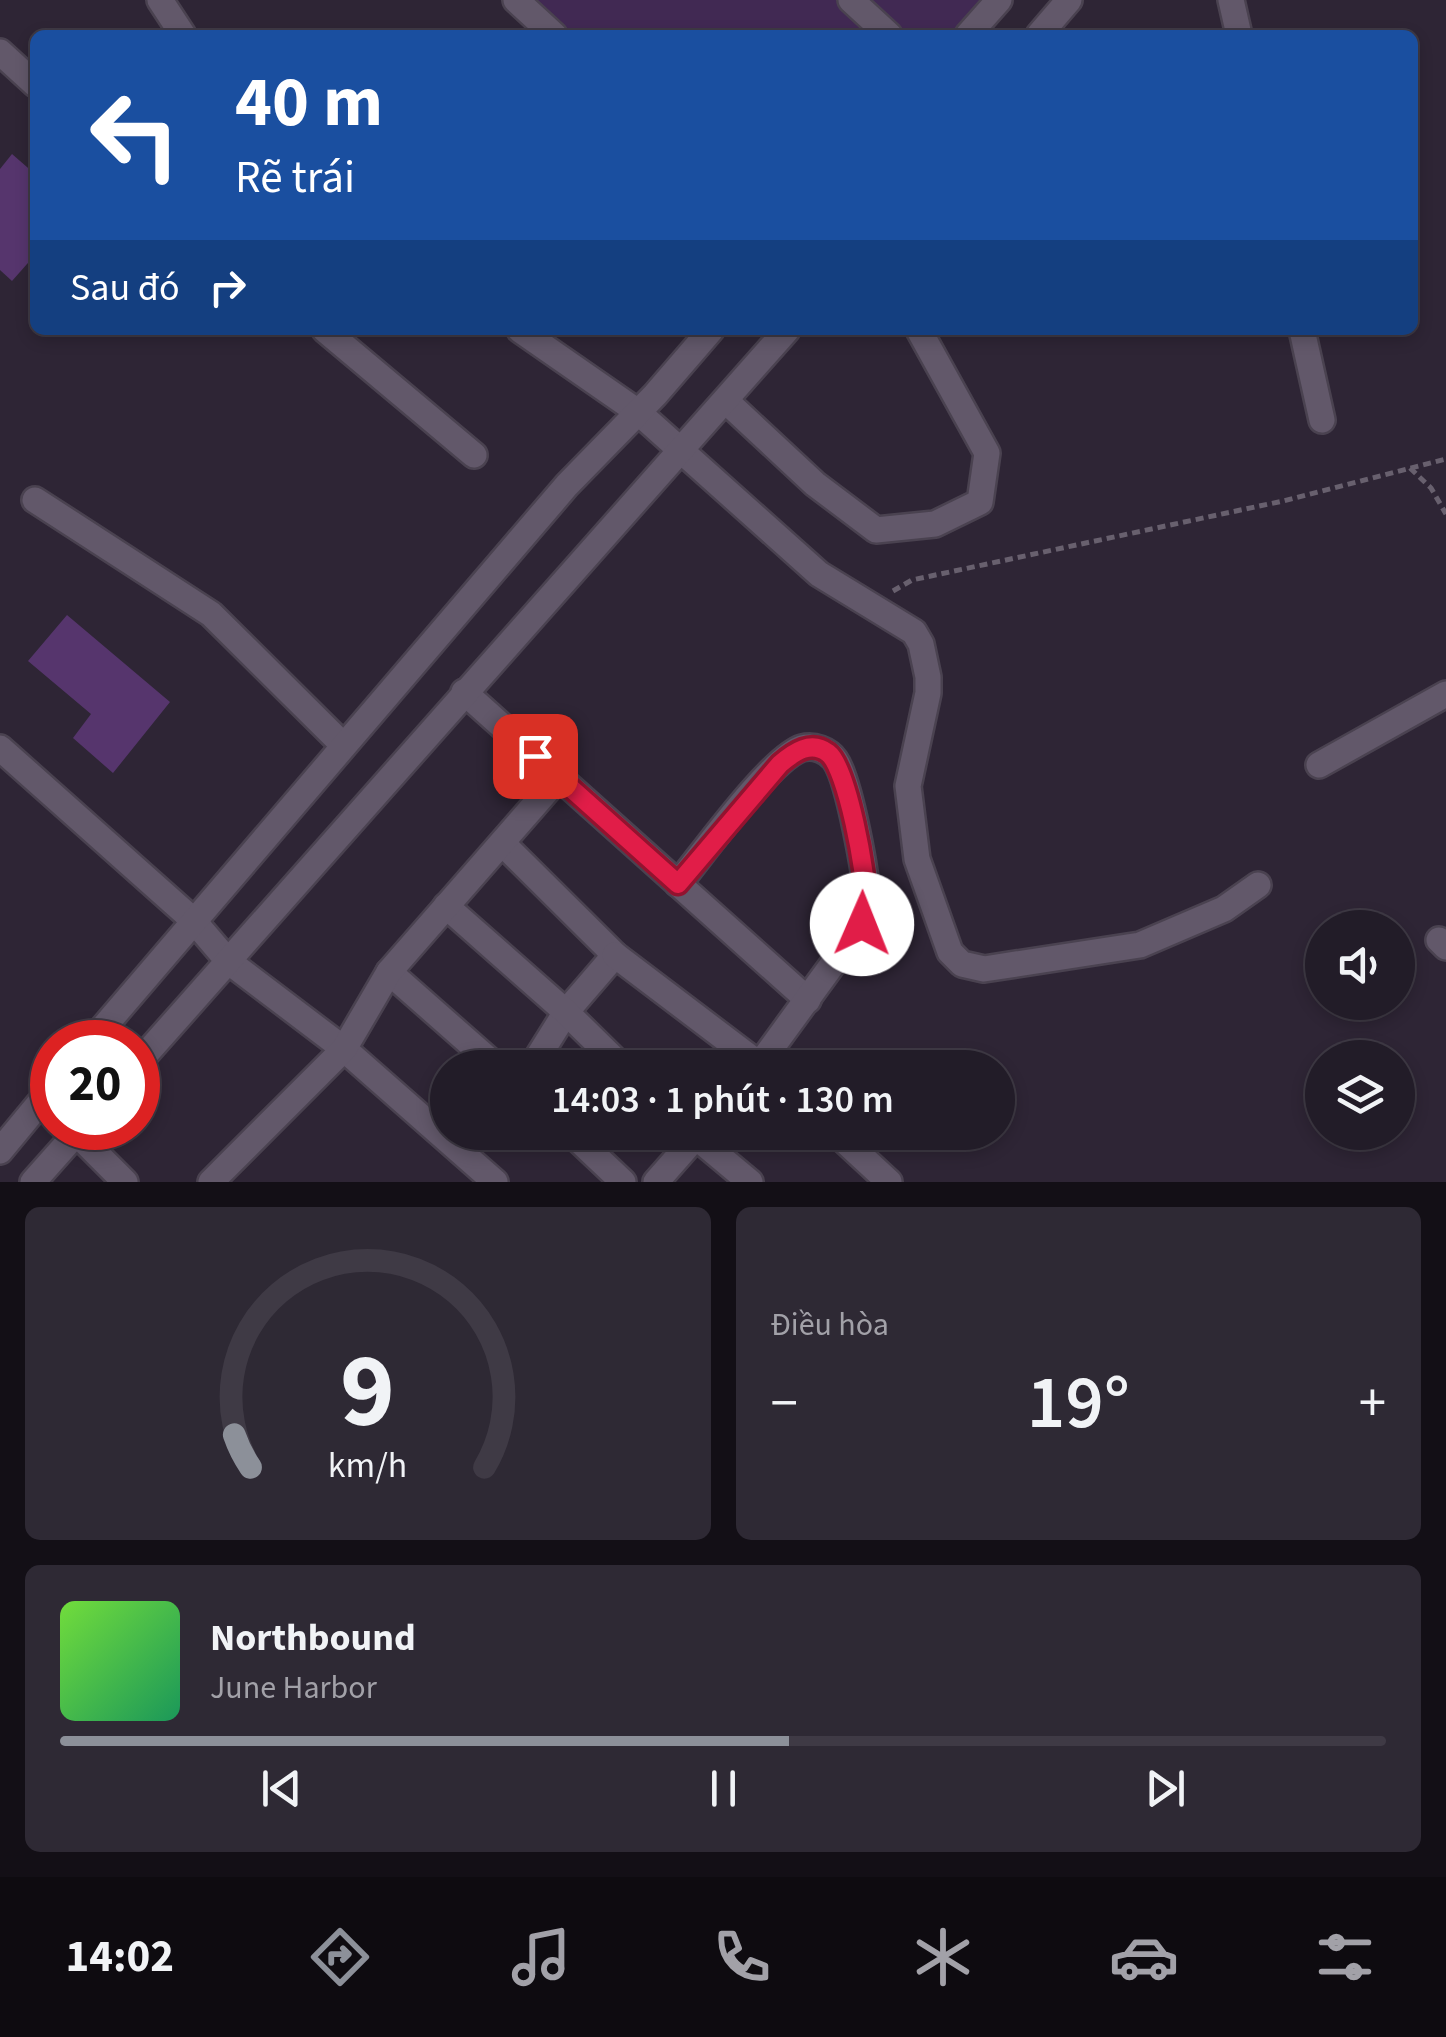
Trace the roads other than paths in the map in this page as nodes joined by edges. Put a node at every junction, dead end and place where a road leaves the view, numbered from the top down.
1 (160, 0) edge
2 (516, 0) edge
3 (851, 0) edge
4 (999, 0) edge
5 (1069, 0) edge
6 (1231, 0) edge
7 (180, 30) edge
8 (549, 30) edge
9 (884, 30) edge
10 (972, 30) edge
11 (1043, 30) edge
12 (1237, 30) edge
13 (0, 52) edge
14 (30, 79) edge
15 (332, 335) edge
16 (528, 335) edge
17 (707, 335) edge
18 (783, 335) edge
19 (922, 335) edge
20 (1303, 335) edge
21 (723, 405) junction
22 (640, 409) junction
23 (1322, 420) dead end
24 (683, 447) junction
25 (474, 455) dead end
26 (34, 500) dead end
27 (464, 692) junction
28 (1446, 694) edge
29 (344, 745) junction
30 (0, 748) edge
31 (1320, 765) dead end
32 (559, 778) junction
33 (502, 843) junction
34 (678, 884) junction
35 (1258, 885) dead end
36 (446, 906) junction
37 (193, 920) junction
38 (615, 956) junction
39 (228, 961) junction
40 (389, 972) junction
41 (808, 1000) junction
42 (566, 1012) junction
43 (109, 1020) edge
44 (160, 1038) edge
45 (344, 1049) junction
46 (478, 1050) edge
47 (542, 1050) edge
48 (605, 1050) edge
49 (739, 1050) edge
50 (772, 1050) edge
51 (30, 1115) edge
52 (430, 1116) edge
53 (61, 1150) edge
54 (96, 1150) edge
55 (468, 1150) edge
56 (589, 1150) edge
57 (682, 1150) edge
58 (713, 1150) edge
59 (854, 1150) edge
60 (0, 1151) edge
61 (33, 1182) edge
62 (125, 1182) edge
63 (211, 1182) edge
64 (495, 1182) edge
65 (623, 1182) edge
66 (656, 1182) edge
67 (750, 1182) edge
68 (889, 1182) edge

1 - 7 lane
2 - 8 lane
3 - 9 lane
4 - 10 lane
5 - 11 lane
6 - 12 lane
13 - 14 lane
15 - 25 lane
16 - 22 lane
17 - 22 lane
18 - 21 lane
19 - 21 lane
20 - 23 lane
21 - 24 lane
22 - 24 lane
22 - 29 lane
24 - 27 lane
24 - 35 lane
26 - 29 lane
27 - 32 lane
27 - 39 lane
28 - 31 lane
29 - 37 lane
30 - 37 lane
32 - 33 lane
32 - 34 lane
33 - 36 lane
33 - 38 lane
34 - 41 lane
34 - 41 lane
36 - 40 lane
36 - 42 lane
37 - 39 lane
37 - 43 lane
38 - 42 lane
38 - 49 lane
39 - 44 lane
39 - 45 lane
40 - 45 lane
40 - 46 lane
41 - 50 lane
42 - 47 lane
42 - 48 lane
45 - 52 lane
45 - 63 lane
51 - 60 lane
53 - 61 lane
54 - 62 lane
55 - 64 lane
56 - 65 lane
57 - 66 lane
58 - 67 lane
59 - 68 lane

